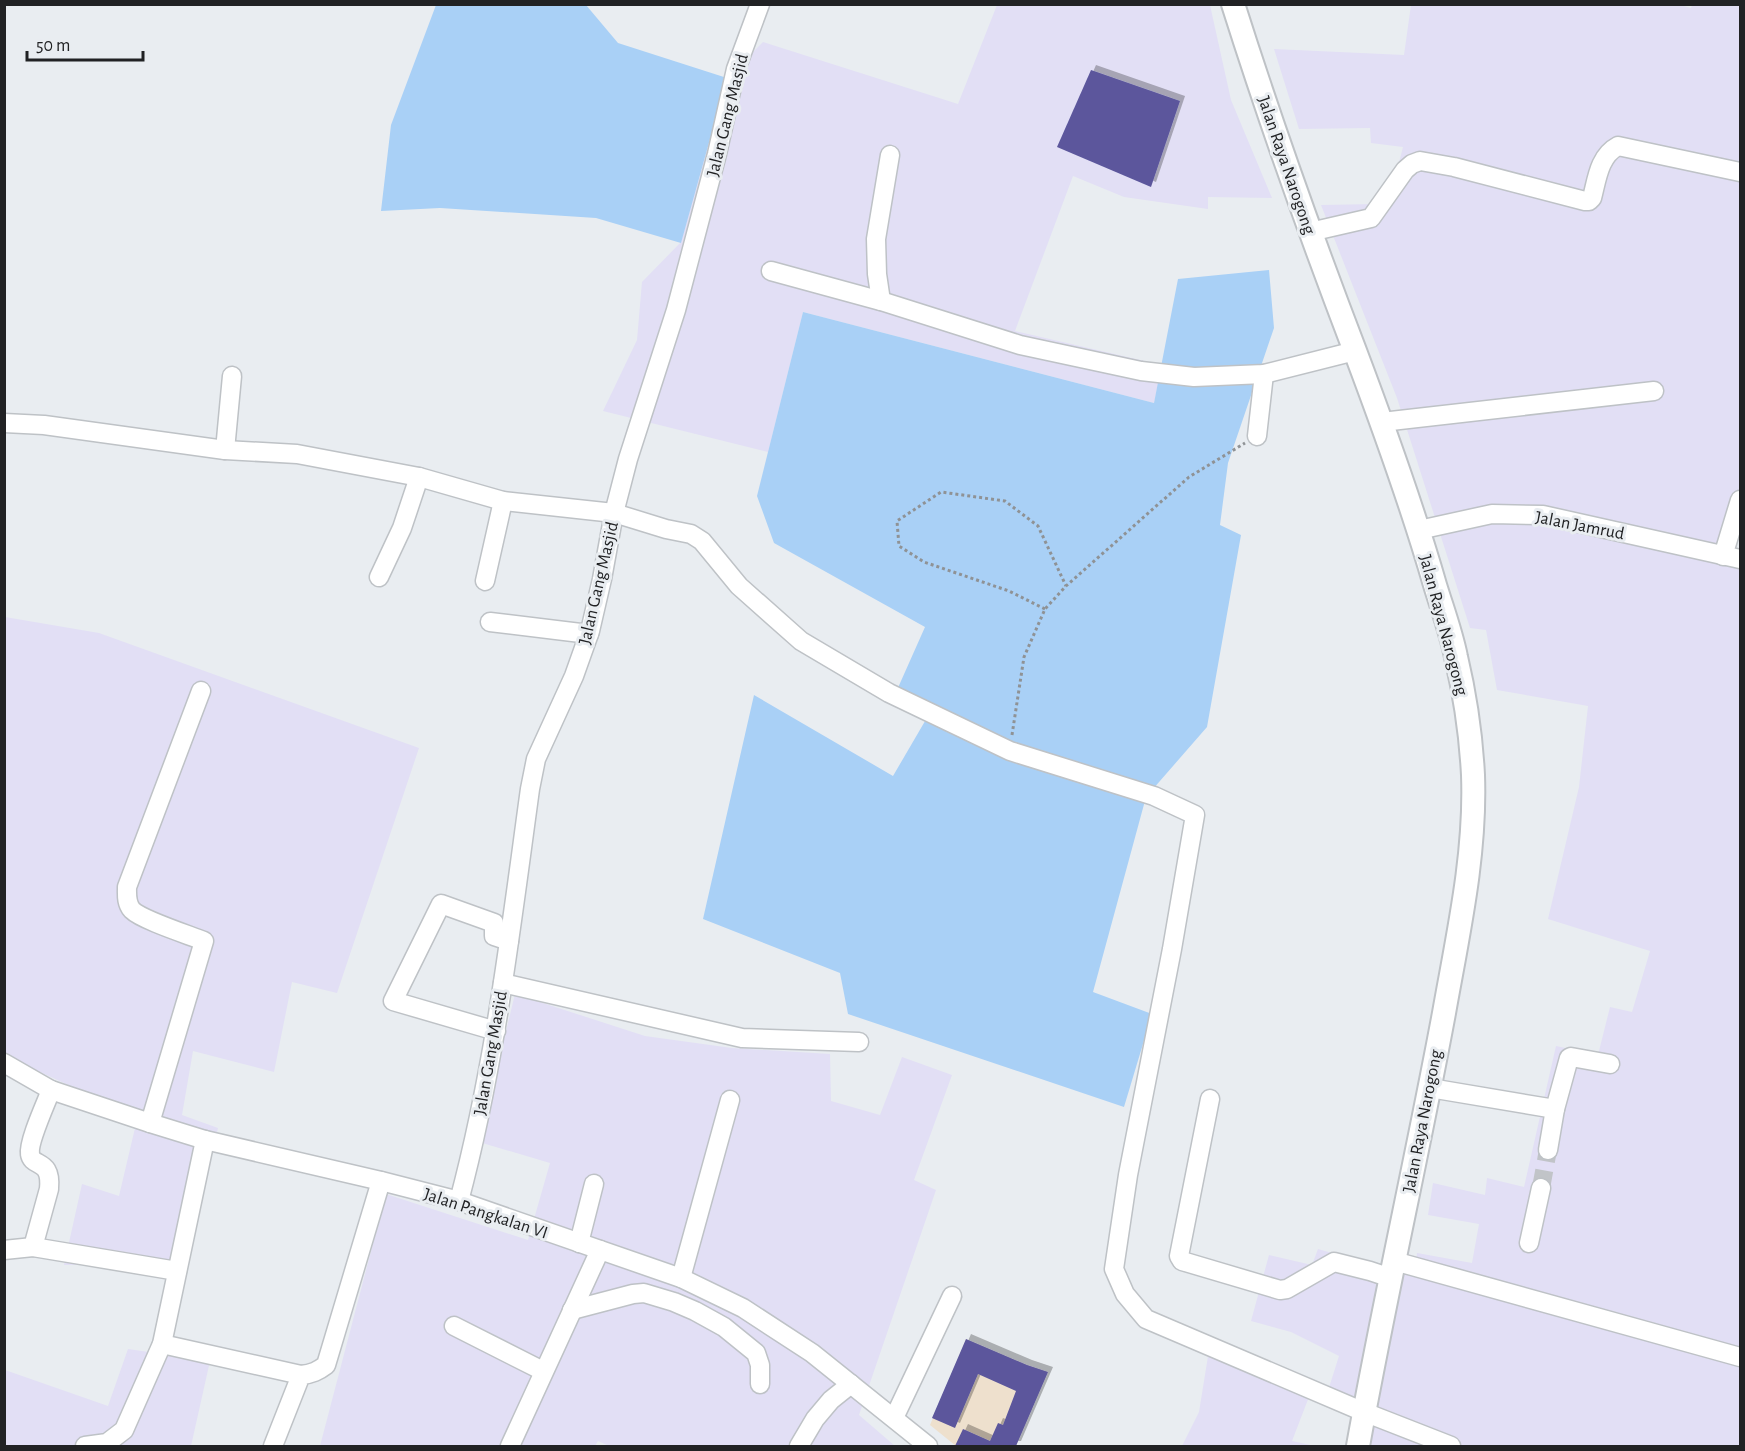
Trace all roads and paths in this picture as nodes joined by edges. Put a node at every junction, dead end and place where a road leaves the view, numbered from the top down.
1 (759, 4) edge
2 (1233, 4) edge
3 (890, 155) dead end
4 (1740, 172) edge
5 (1310, 232) junction
6 (771, 271) dead end
7 (881, 301) junction
8 (1355, 351) junction
9 (1264, 374) junction
10 (232, 376) dead end
11 (1654, 391) dead end
12 (1382, 422) junction
13 (4, 423) edge
14 (1257, 436) joint
15 (225, 450) junction
16 (419, 477) junction
17 (1740, 500) edge
18 (504, 501) junction
19 (614, 513) junction
20 (1419, 530) junction
21 (1732, 557) edge
22 (380, 577) dead end
23 (485, 581) dead end
24 (1066, 586) junction
25 (1045, 609) junction
26 (490, 622) dead end
27 (589, 634) junction
28 (201, 691) dead end
29 (1010, 750) junction
30 (509, 941) junction
31 (503, 983) junction
32 (496, 1031) junction
33 (859, 1042) dead end
34 (4, 1063) edge
35 (1610, 1064) dead end
36 (1430, 1088) junction
37 (51, 1089) junction
38 (1210, 1098) dead end
39 (730, 1100) dead end
40 (1555, 1109) junction
41 (150, 1123) junction
42 (205, 1140) junction
43 (1548, 1150) tunnel mouth
44 (381, 1181) junction
45 (594, 1184) dead end
46 (1541, 1188) tunnel mouth
47 (459, 1201) junction
48 (579, 1243) junction
49 (1529, 1243) dead end
50 (33, 1247) junction
51 (4, 1250) edge
52 (600, 1250) junction
53 (1392, 1270) junction
54 (177, 1271) junction
55 (681, 1278) junction
56 (952, 1296) dead end
57 (572, 1310) junction
58 (454, 1326) dead end
59 (162, 1344) junction
60 (1740, 1358) edge
61 (543, 1371) junction
62 (301, 1375) junction
63 (760, 1384) dead end
64 (852, 1384) junction
65 (1364, 1412) junction
66 (894, 1418) junction
67 (85, 1446) edge
68 (273, 1446) edge
69 (510, 1446) edge
70 (799, 1446) edge
71 (928, 1446) edge
72 (1358, 1446) edge
73 (1450, 1446) edge

1 - 19 street, Jalan Gang Masjid
2 - 5 main road, Jalan Raya Narogong
3 - 7 street
4 - 5 street
5 - 8 main road, Jalan Raya Narogong
6 - 7 street
7 - 9 street
8 - 9 street
8 - 12 main road, Jalan Raya Narogong
9 - 14 street
10 - 15 street
11 - 12 street
12 - 20 main road, Jalan Raya Narogong
13 - 15 street
14 - 24 path
15 - 16 street
16 - 18 street
16 - 22 street
17 - 21 street
18 - 19 street
18 - 23 street
19 - 27 street, Jalan Gang Masjid
19 - 29 street
20 - 21 street, Jalan Jamrud
20 - 36 main road, Jalan Raya Narogong
24 - 25 path
24 - 25 path
25 - 29 path
26 - 27 street
27 - 30 street, Jalan Gang Masjid
28 - 41 street
29 - 65 street
30 - 31 street, Jalan Gang Masjid
30 - 32 street
31 - 32 street, Jalan Gang Masjid
31 - 33 street
32 - 47 street, Jalan Gang Masjid
34 - 37 street, Jalan Pangkalan VI
35 - 40 street
36 - 40 street
36 - 53 main road, Jalan Raya Narogong
37 - 41 street, Jalan Pangkalan VI
37 - 50 street
38 - 53 street
39 - 55 street
40 - 43 street
41 - 42 street, Jalan Pangkalan VI
42 - 44 street, Jalan Pangkalan VI
42 - 54 street
44 - 47 street, Jalan Pangkalan VI
44 - 62 street
45 - 48 street
46 - 49 street
47 - 48 street, Jalan Pangkalan VI
48 - 52 street, Jalan Pangkalan VI
50 - 51 street
50 - 54 street
52 - 55 street, Jalan Pangkalan VI
52 - 57 street
53 - 60 street
53 - 65 main road, Jalan Raya Narogong
54 - 59 street
55 - 64 street, Jalan Pangkalan VI
56 - 66 street
57 - 61 street
57 - 63 street
58 - 61 street
59 - 62 street
59 - 67 street
61 - 69 street
62 - 68 street
64 - 66 street, Jalan Pangkalan VI
64 - 70 street
65 - 72 main road, Jalan Raya Narogong
65 - 73 street
66 - 71 street, Jalan Pangkalan VI

